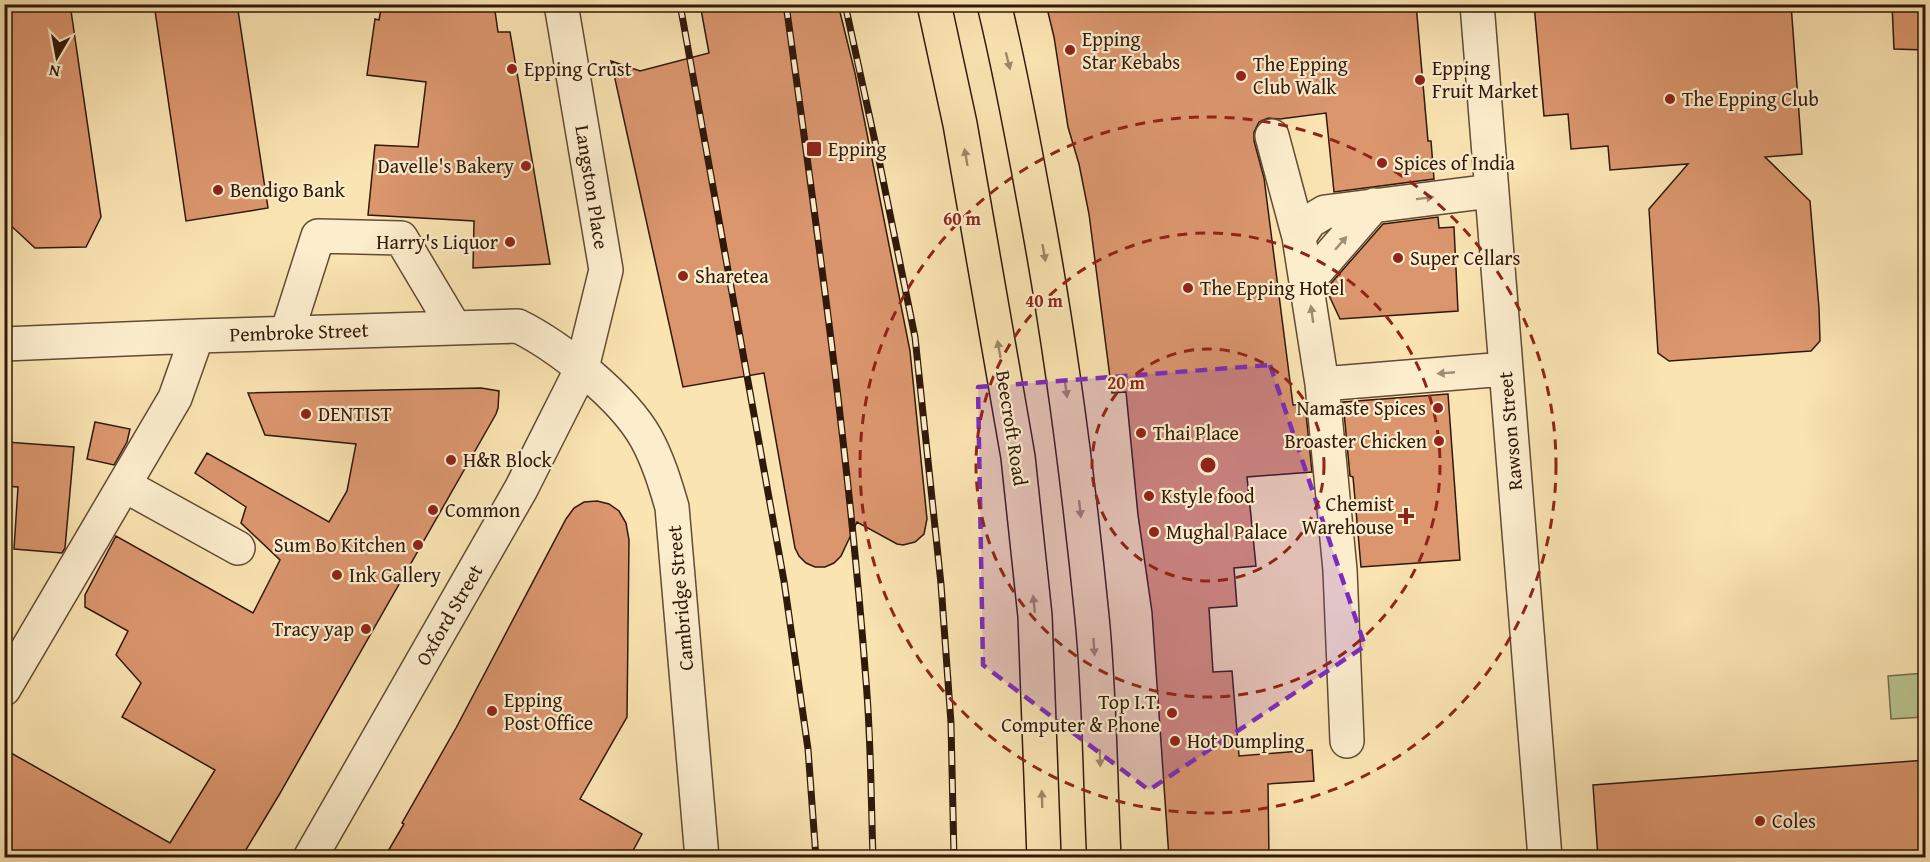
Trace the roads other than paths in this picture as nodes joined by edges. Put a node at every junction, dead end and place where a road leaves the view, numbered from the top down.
1 (561, 4) edge
2 (934, 4) edge
3 (994, 4) edge
4 (1477, 4) edge
5 (1272, 136) dead end
6 (1491, 191) junction
7 (1374, 205) junction
8 (1299, 237) junction
9 (1307, 282) junction
10 (454, 327) junction
11 (287, 333) junction
12 (197, 336) junction
13 (4, 344) edge
14 (582, 368) junction
15 (1504, 369) junction
16 (1322, 384) junction
17 (124, 484) junction
18 (238, 548) dead end
19 (4, 690) edge
20 (1347, 741) dead end
21 (310, 858) edge
22 (702, 858) edge
23 (1044, 858) edge
24 (1104, 858) edge
25 (1545, 858) edge

1 - 14 street, Langston Place
23 -> 2 main road, Beecroft Road
3 -> 24 main road
4 - 6 street, Rawson Street
5 - 8 street
7 -> 6 street
6 - 15 street, Rawson Street
7 - 8 street
9 -> 7 street
8 - 9 street
16 -> 9 street
10 - 11 street, Pembroke Street
10 - 11 street
10 - 14 street, Pembroke Street
11 - 12 street, Pembroke Street
12 - 13 street, Pembroke Street
12 - 17 street
14 - 21 street, Oxford Street
14 - 22 street, Cambridge Street
15 -> 16 street
15 - 25 street, Rawson Street
16 - 20 street
17 - 18 street
17 - 19 street

